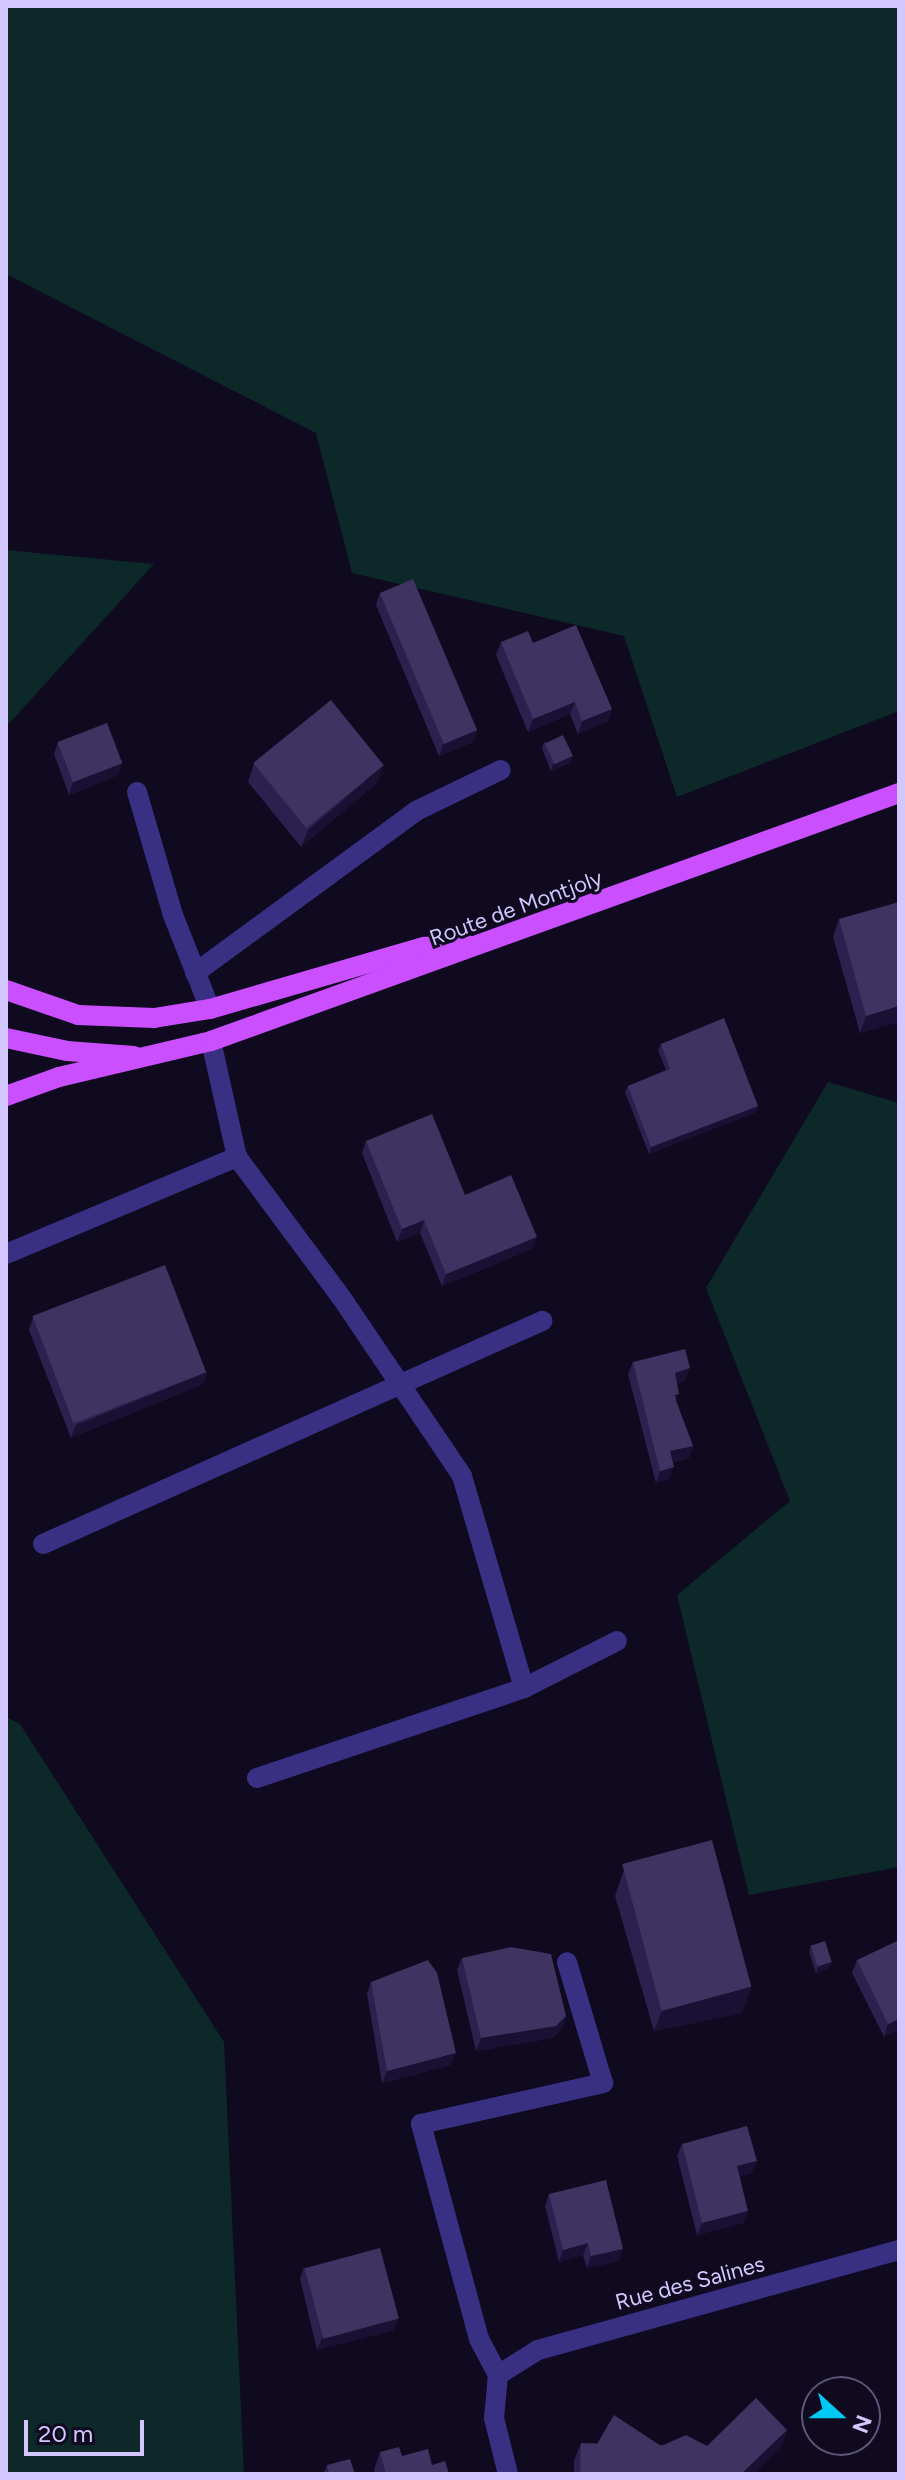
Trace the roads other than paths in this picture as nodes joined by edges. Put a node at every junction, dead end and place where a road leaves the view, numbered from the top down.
1 (501, 770) dead end
2 (137, 792) dead end
3 (899, 793) edge
4 (494, 942) junction
5 (195, 973) junction
6 (6, 990) edge
7 (210, 1009) junction
8 (6, 1038) edge
9 (211, 1041) junction
10 (146, 1057) junction
11 (6, 1096) edge
12 (237, 1157) junction
13 (6, 1254) edge
14 (542, 1321) dead end
15 (401, 1388) junction
16 (43, 1544) dead end
17 (617, 1641) dead end
18 (524, 1688) junction
19 (257, 1778) dead end
20 (567, 1962) dead end
21 (899, 2250) edge
22 (498, 2375) junction
23 (508, 2474) edge

1 - 5 street
2 - 5 street
3 - 4 main road, Route de Montjoly
4 - 7 main road
4 - 9 main road, Route de Montjoly
5 - 7 street
6 - 7 main road
8 - 10 main road, Route de Montjoly
9 - 10 main road, Route de Montjoly
9 - 12 street
10 - 11 main road, Route de Montjoly
12 - 13 street
12 - 15 street
14 - 15 street
15 - 16 street
15 - 18 street
17 - 18 street
18 - 19 street
20 - 22 street
21 - 22 street, Rue des Salines
22 - 23 street

